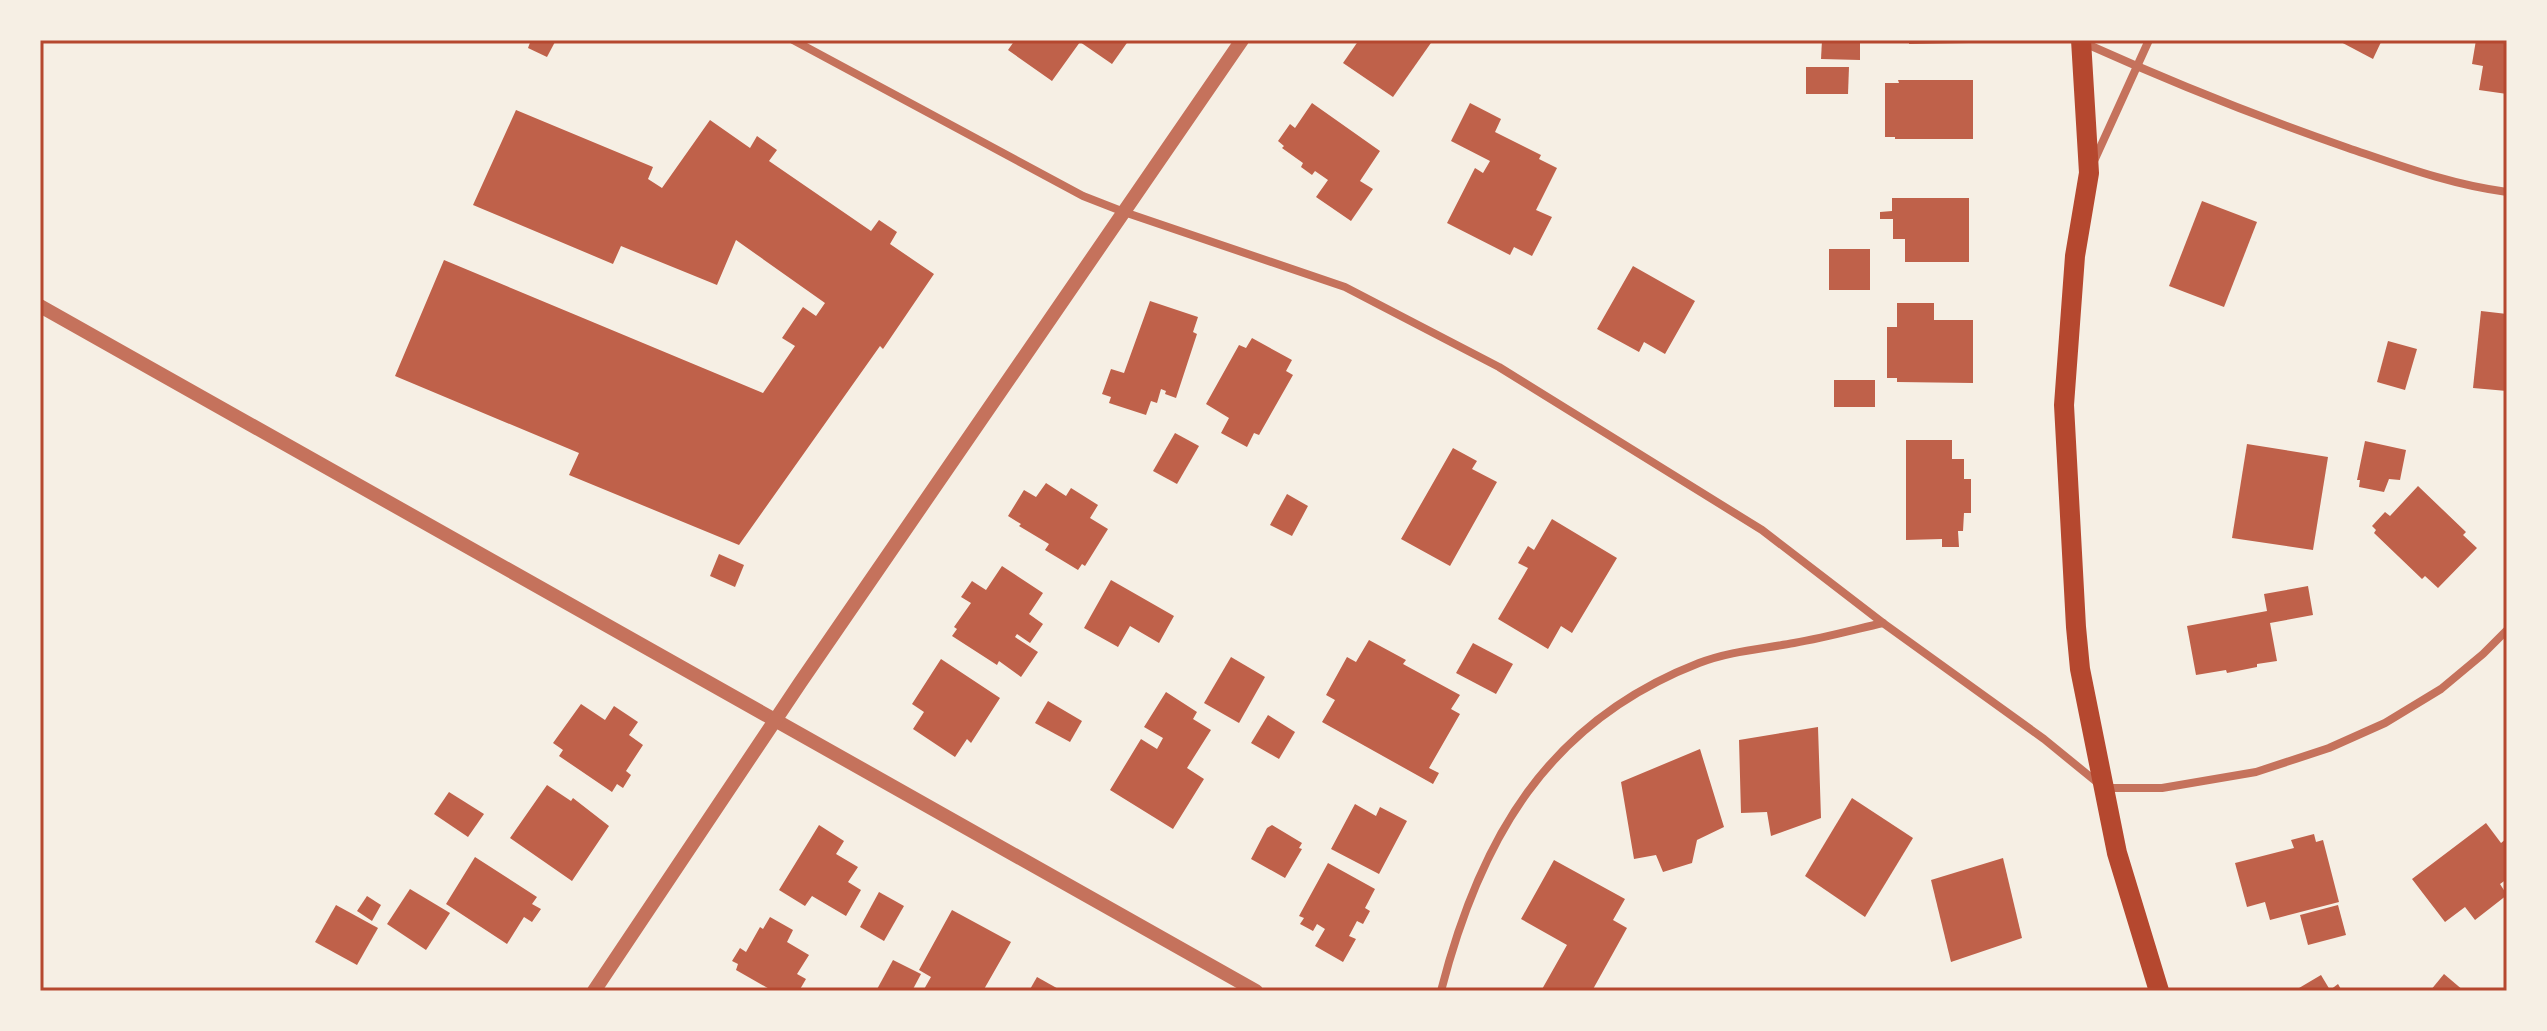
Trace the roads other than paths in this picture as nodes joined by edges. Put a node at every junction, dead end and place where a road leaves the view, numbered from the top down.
1 (793, 40) edge
2 (1242, 40) edge
3 (2149, 40) edge
4 (2081, 41) edge
5 (2136, 66) junction
6 (2089, 173) junction
7 (2507, 192) edge
8 (1124, 212) junction
9 (40, 306) edge
10 (1883, 623) junction
11 (2507, 630) edge
12 (777, 721) junction
13 (2104, 788) junction
14 (594, 991) edge
15 (1256, 991) edge
16 (1441, 991) edge
17 (2159, 991) edge

1 - 8 street
2 - 8 street
3 - 5 street
4 - 5 street
4 - 6 main road
5 - 6 street
5 - 7 street
6 - 13 main road
8 - 10 street
8 - 12 street
9 - 12 street
10 - 13 street
10 - 16 street
11 - 13 street
12 - 14 street
12 - 15 street
13 - 17 main road

